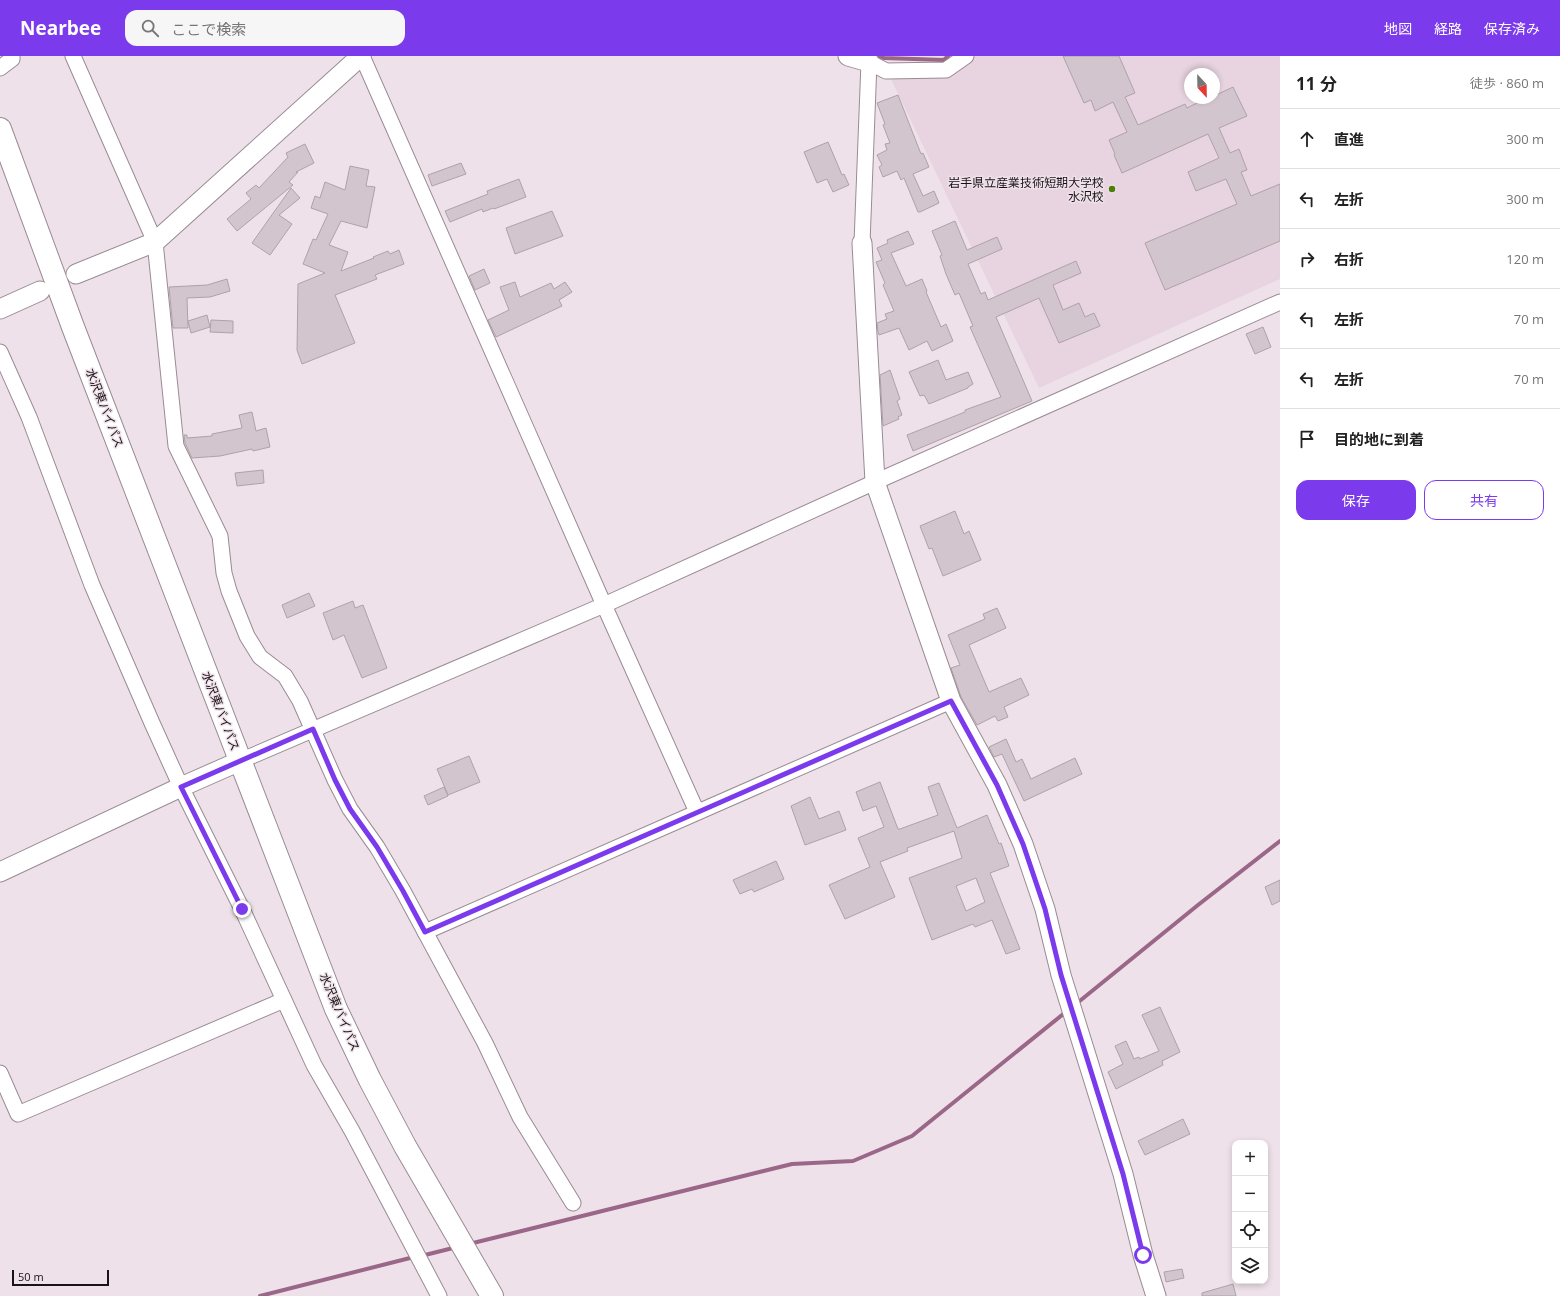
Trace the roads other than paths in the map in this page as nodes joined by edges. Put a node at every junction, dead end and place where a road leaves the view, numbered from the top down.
1 (12, 56) edge
2 (73, 56) edge
3 (362, 56) edge
4 (848, 56) edge
5 (966, 56) edge
6 (869, 59) edge
7 (0, 68) edge
8 (0, 129) edge
9 (156, 242) junction
10 (862, 243) joint
11 (76, 274) dead end
12 (40, 290) dead end
13 (1280, 302) edge
14 (0, 309) edge
15 (0, 352) edge
16 (875, 482) junction
17 (604, 605) junction
18 (951, 701) junction
19 (313, 729) junction
20 (240, 762) junction
21 (181, 787) junction
22 (697, 812) junction
23 (0, 872) edge
24 (425, 932) junction
25 (284, 1000) junction
26 (0, 1073) edge
27 (573, 1203) dead end
28 (489, 1291) edge
29 (439, 1296) edge
30 (1156, 1296) edge

1 - 7 street
2 - 9 street
3 - 9 street
3 - 17 street
4 - 6 street
5 - 6 street
6 - 10 street
8 - 20 highway, 水沢東バイパス
9 - 11 street
9 - 19 street
10 - 16 street
12 - 14 street
13 - 16 street
15 - 21 street
16 - 17 street
16 - 18 street
17 - 19 street
17 - 22 street
18 - 22 street
18 - 30 street
19 - 20 street
19 - 24 street
20 - 21 street
20 - 28 highway, 水沢東バイパス
21 - 23 street
21 - 25 street
22 - 24 street
24 - 27 street
25 - 26 street
25 - 29 street

